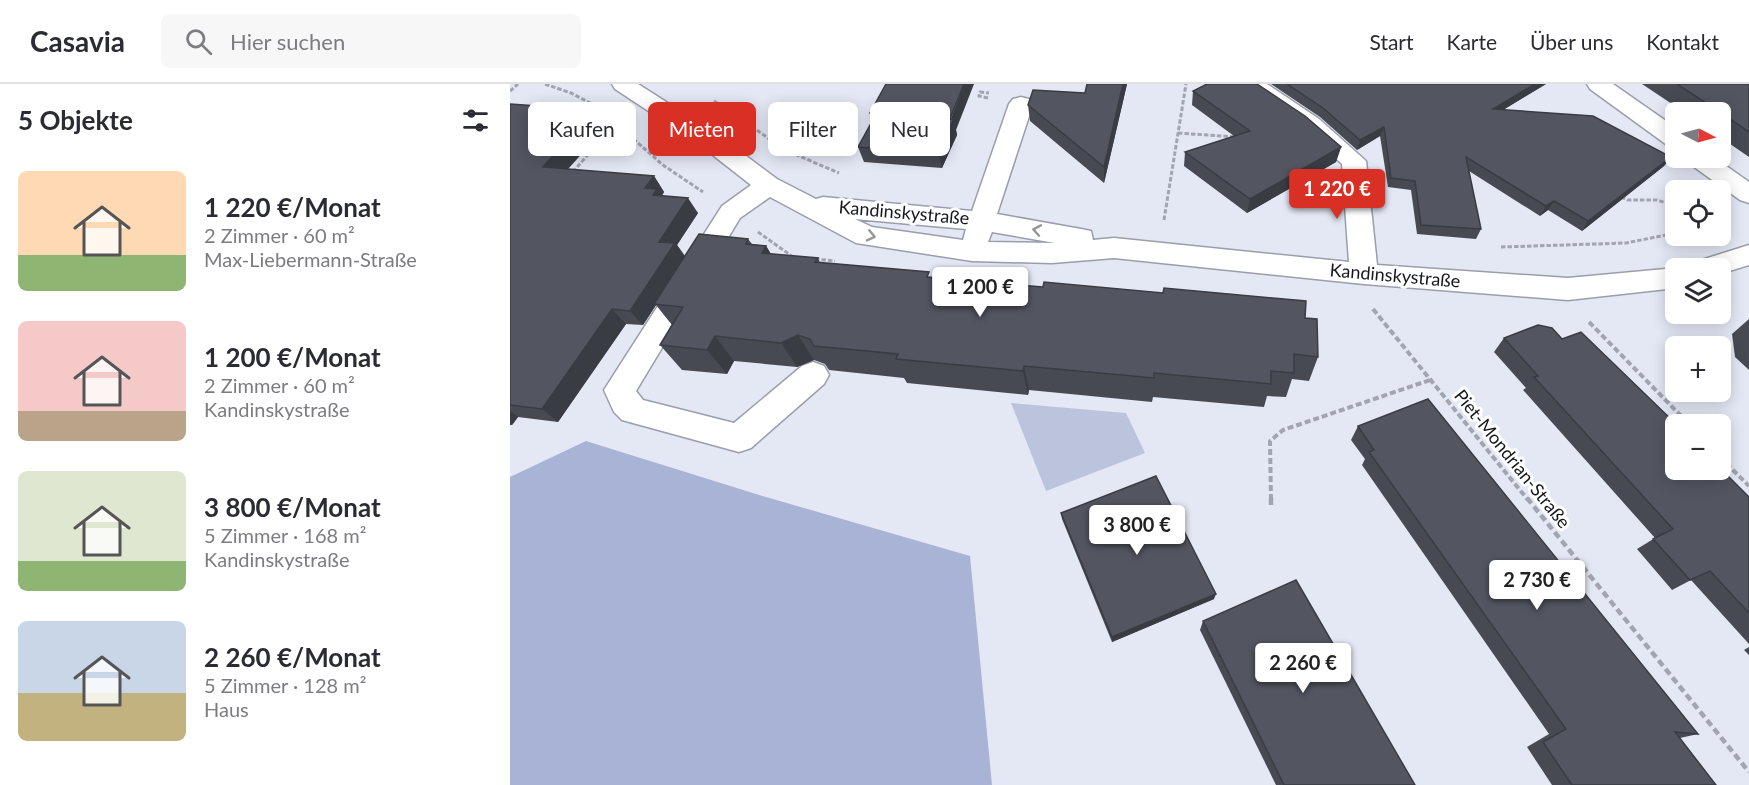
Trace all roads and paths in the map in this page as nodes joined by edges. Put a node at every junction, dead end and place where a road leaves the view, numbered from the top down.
1 (518, 84) edge
2 (545, 84) edge
3 (1186, 84) edge
4 (1252, 84) edge
5 (1599, 84) edge
6 (631, 89) edge
7 (510, 92) edge
8 (591, 102) edge
9 (1021, 104) dead end
10 (1665, 132) edge
11 (1178, 133) junction
12 (1243, 137) edge
13 (636, 141) edge
14 (586, 156) edge
15 (1713, 168) edge
16 (570, 175) edge
17 (768, 185) junction
18 (1749, 194) edge
19 (1619, 195) edge
20 (799, 202) junction
21 (1665, 203) edge
22 (731, 212) junction
23 (983, 220) junction
24 (1665, 235) edge
25 (1497, 247) dead end
26 (1114, 248) junction
27 (972, 251) junction
28 (1159, 252) junction
29 (1749, 255) edge
30 (791, 257) edge
31 (1731, 261) edge
32 (1364, 274) junction
33 (1665, 279) edge
34 (1368, 302) dead end
35 (1587, 319) dead end
36 (813, 375) edge
37 (1430, 380) junction
38 (1679, 414) edge
39 (1731, 468) edge
40 (1749, 486) edge
41 (1271, 507) dead end
42 (1749, 772) edge

1 - 7 path
2 - 8 path
3 - 11 path
4 - 32 street
5 - 10 street
6 - 17 street, Kandinskystraße
9 - 23 street
11 - 12 path
11 - 28 path
13 - 22 path
14 - 16 path
15 - 18 street
17 - 20 street, Kandinskystraße
17 - 22 street
19 - 21 path
20 - 23 street, Kandinskystraße
20 -> 27 street, Kandinskystraße
22 - 30 path
22 - 36 street
26 -> 23 street, Kandinskystraße
23 - 27 street
24 - 25 path
26 - 27 street, Kandinskystraße
26 - 28 street, Kandinskystraße
28 - 32 street, Kandinskystraße
29 - 31 street
32 - 33 street, Kandinskystraße
34 - 37 path, Piet-Mondrian-Straße
35 - 38 path
37 - 41 path
37 - 42 path, Piet-Mondrian-Straße
39 - 40 path

